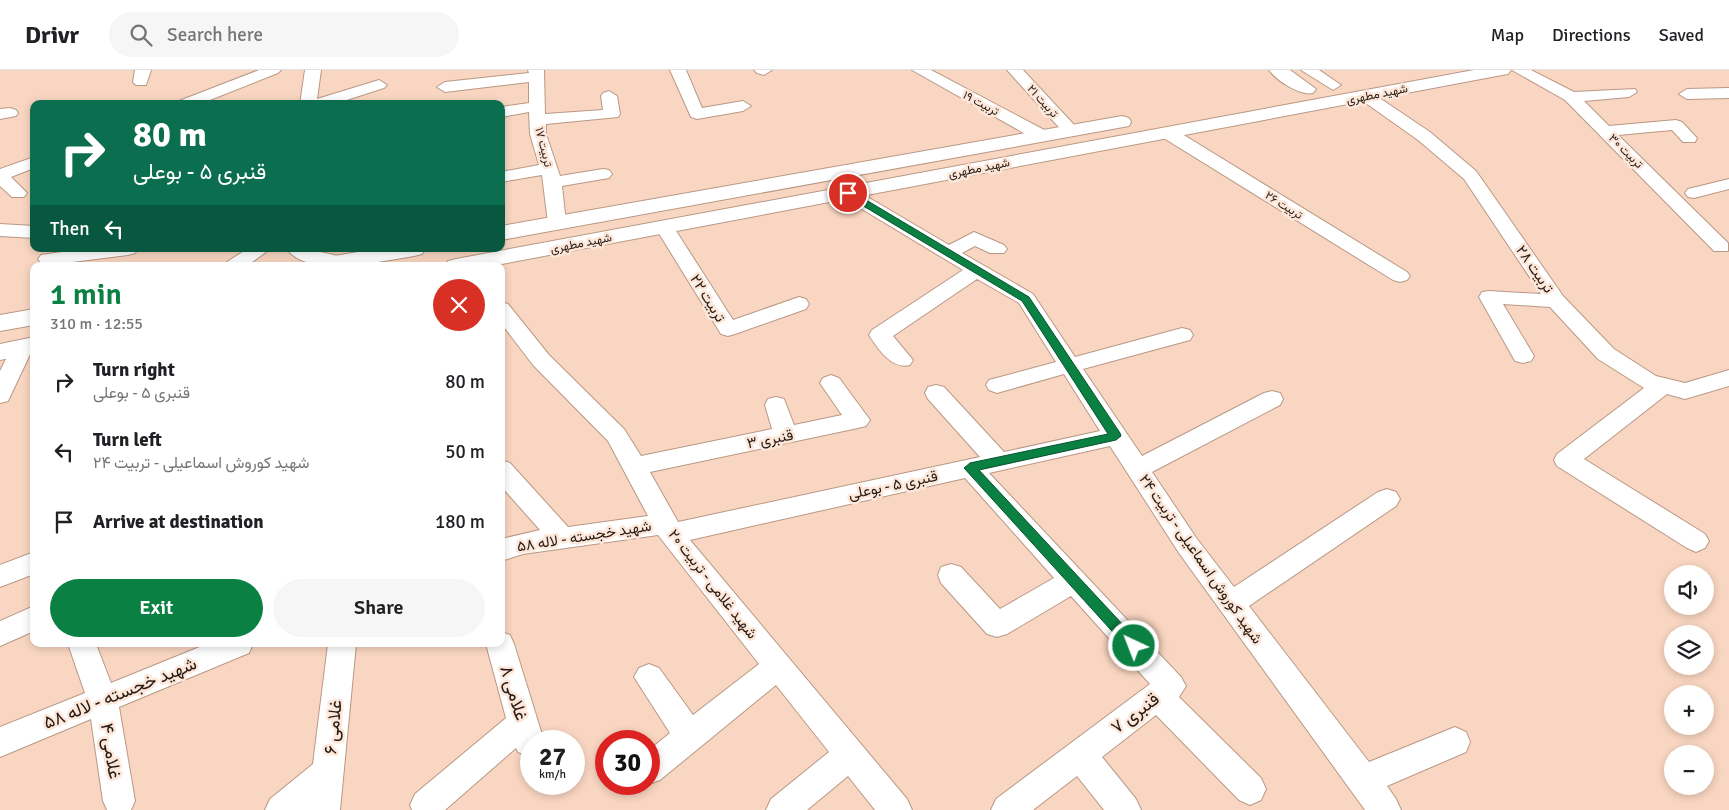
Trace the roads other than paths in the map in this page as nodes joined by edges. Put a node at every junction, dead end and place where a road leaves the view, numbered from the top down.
1 (272, 70) edge
2 (313, 70) edge
3 (678, 70) edge
4 (920, 70) edge
5 (1015, 70) edge
6 (1278, 70) edge
7 (1414, 70) edge
8 (1502, 70) edge
9 (1520, 70) edge
10 (536, 73) edge
11 (1308, 80) edge
12 (379, 85) dead end
13 (445, 87) dead end
14 (1629, 92) dead end
15 (1729, 93) edge
16 (1687, 94) dead end
17 (609, 96) dead end
18 (1366, 96) junction
19 (1571, 97) junction
20 (195, 100) edge
21 (309, 100) edge
22 (330, 100) edge
23 (743, 106) dead end
24 (505, 112) edge
25 (537, 113) junction
26 (1071, 131) junction
27 (1605, 131) junction
28 (1168, 133) junction
29 (1042, 136) junction
30 (1689, 138) dead end
31 (942, 154) junction
32 (30, 164) edge
33 (955, 173) junction
34 (603, 174) dead end
35 (0, 175) edge
36 (551, 175) junction
37 (505, 176) edge
38 (1729, 184) edge
39 (18, 193) dead end
40 (848, 193) junction
41 (1729, 201) edge
42 (558, 223) junction
43 (664, 227) junction
44 (0, 230) edge
45 (30, 232) edge
46 (505, 232) edge
47 (1721, 247) dead end
48 (997, 249) dead end
49 (116, 252) edge
50 (255, 252) edge
51 (302, 252) edge
52 (396, 252) edge
53 (948, 253) junction
54 (48, 259) dead end
55 (83, 260) edge
56 (240, 262) edge
57 (338, 262) joint
58 (482, 262) edge
59 (977, 270) junction
60 (1400, 276) dead end
61 (1556, 300) junction
62 (799, 304) dead end
63 (505, 314) edge
64 (30, 317) edge
65 (0, 322) edge
66 (1182, 335) dead end
67 (18, 348) edge
68 (1523, 356) dead end
69 (902, 360) dead end
70 (1069, 365) junction
71 (1729, 378) edge
72 (831, 383) dead end
73 (997, 386) dead end
74 (1663, 386) junction
75 (936, 393) dead end
76 (0, 395) edge
77 (1272, 399) dead end
78 (776, 405) dead end
79 (786, 436) junction
80 (1116, 436) junction
81 (999, 462) junction
82 (635, 466) junction
83 (970, 468) junction
84 (1137, 469) junction
85 (505, 474) edge
86 (1387, 499) dead end
87 (668, 529) junction
88 (561, 537) junction
89 (1696, 541) dead end
90 (505, 549) edge
91 (30, 564) edge
92 (951, 575) dead end
93 (0, 576) edge
94 (1074, 580) junction
95 (1231, 604) junction
96 (30, 620) edge
97 (0, 634) edge
98 (83, 647) edge
99 (232, 647) edge
100 (342, 647) edge
101 (501, 647) edge
102 (778, 666) junction
103 (649, 677) dead end
104 (1158, 696) junction
105 (104, 701) junction
106 (689, 736) junction
107 (0, 742) edge
108 (1456, 742) dead end
109 (1080, 754) junction
110 (850, 755) junction
111 (660, 760) edge
112 (328, 772) junction
113 (1363, 780) junction
114 (1250, 789) dead end
115 (118, 801) dead end
116 (426, 805) dead end
117 (281, 810) edge
118 (324, 810) edge
119 (782, 810) edge
120 (896, 810) edge
121 (1007, 810) edge
122 (1125, 810) edge
123 (1385, 810) edge

1 - 20 street
2 - 21 street
3 - 23 street
4 - 29 street, تربیت ۱۹
5 - 26 street, تربیت ۲۱
6 - 11 main road
7 - 11 main road, شهید مطهری
8 - 18 main road, شهید مطهری
9 - 19 street, تربیت ۳۰
10 - 13 street
10 - 25 street, تربیت ۱۷
11 - 26 main road, شهید مطهری
12 - 22 street
14 - 19 street
15 - 16 street
17 - 25 street
18 - 28 main road, شهید مطهری
18 - 61 street, تربیت ۲۸
19 - 27 street, تربیت ۳۰
24 - 25 street
25 - 36 street, تربیت ۱۷
26 - 29 main road, شهید مطهری
27 - 30 street
27 - 47 street, تربیت ۳۰
28 - 33 main road, شهید مطهری
28 - 60 street, تربیت ۲۶
29 - 31 main road, شهید مطهری
31 - 33 main road
31 - 42 main road, شهید مطهری
32 - 35 street
33 - 40 main road, شهید مطهری
34 - 36 street
35 - 39 street
36 - 37 street
36 - 42 street, تربیت ۱۷
38 - 41 street
40 - 43 main road, شهید مطهری
40 - 53 street, شهید کوروش اسماعیلی - تربیت ۲۴
42 - 46 main road, شهید مطهری
43 - 58 main road, شهید مطهری
43 - 62 street, تربیت ۲۲
44 - 45 street
48 - 53 street
49 - 55 street
50 - 56 street
51 - 57 street
52 - 57 main road
53 - 59 street, شهید کوروش اسماعیلی - تربیت ۲۴
54 - 55 street
59 - 69 street
59 - 70 street, شهید کوروش اسماعیلی - تربیت ۲۴
61 - 68 street
61 - 74 street, تربیت ۲۸
63 - 82 street, شهید غلامی - تربیت ۲۰
64 - 65 main road
66 - 70 street
67 - 76 street
70 - 73 street
70 - 80 street, شهید کوروش اسماعیلی - تربیت ۲۴
71 - 74 street, تربیت ۲۸
72 - 79 street, قنبری ۳
74 - 89 street
75 - 81 street
77 - 84 street
78 - 79 street
79 - 82 street, قنبری ۳
80 - 81 street, قنبری ۵ - بوعلی
80 - 84 street, شهید کوروش اسماعیلی - تربیت ۲۴
81 - 83 street, قنبری ۵ - بوعلی
82 - 87 street, شهید غلامی - تربیت ۲۰
83 - 87 street, قنبری ۵ - بوعلی
83 - 94 street, قنبری ۷
84 - 95 street, شهید کوروش اسماعیلی - تربیت ۲۴
85 - 88 street
86 - 95 street
87 - 88 street, شهید خجسته - لاله ۵۸
87 - 102 street, شهید غلامی - تربیت ۲۰
88 - 90 street, شهید خجسته - لاله ۵۸
91 - 93 street
92 - 94 street
94 - 104 street, قنبری ۷
95 - 113 street, شهید کوروش اسماعیلی - تربیت ۲۴
96 - 97 street
98 - 105 street, غلامی ۴
99 - 105 street, شهید خجسته - لاله ۵۸
100 - 112 street, غلامی ۶
101 - 116 street, غلامی ۸
102 - 106 street
102 - 110 street, شهید غلامی - تربیت ۲۰
103 - 106 street
104 - 109 street, قنبری ۷
104 - 114 street
105 - 107 street, شهید خجسته - لاله ۵۸
105 - 115 street, غلامی ۴
106 - 111 street
108 - 113 street
109 - 121 street, قنبری ۷
109 - 122 street
110 - 119 street
110 - 120 street, شهید غلامی - تربیت ۲۰
112 - 117 street
112 - 118 street, غلامی ۶
113 - 123 street, شهید کوروش اسماعیلی - تربیت ۲۴

